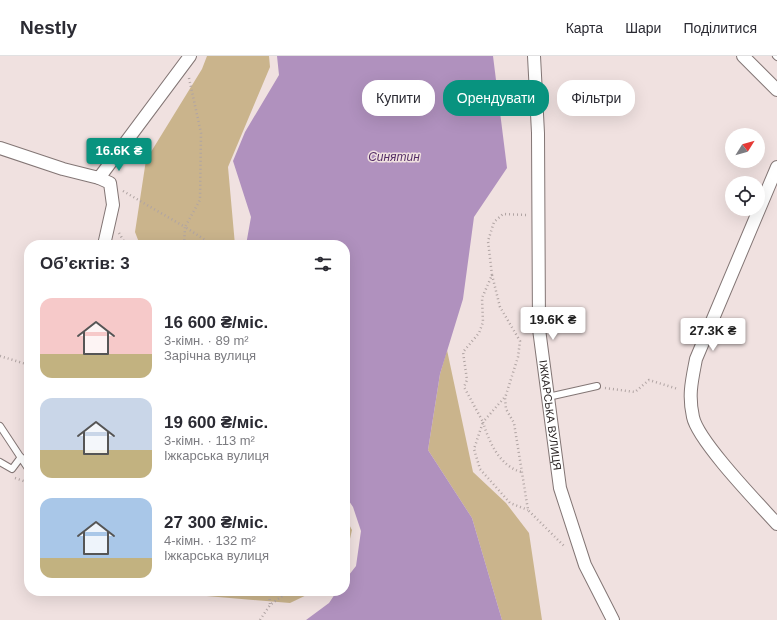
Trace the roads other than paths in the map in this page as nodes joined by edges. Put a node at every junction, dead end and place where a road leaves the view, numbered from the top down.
1 (534, 56) edge
2 (743, 56) edge
3 (188, 60) edge
4 (777, 90) edge
5 (0, 148) edge
6 (777, 167) edge
7 (104, 181) junction
8 (105, 240) edge
9 (597, 386) road end
10 (548, 397) junction
11 (0, 426) edge
12 (20, 457) junction
13 (0, 462) edge
14 (24, 463) edge
15 (777, 524) edge
16 (613, 620) edge

1 - 10 street, ІЖКАРСЬКА ВУЛИЦЯ
2 - 4 street
3 - 7 street
5 - 7 street
6 - 15 street
7 - 8 street
9 - 10 lane
10 - 16 street, ІЖКАРСЬКА ВУЛИЦЯ
11 - 12 lane
12 - 13 lane
12 - 14 lane

